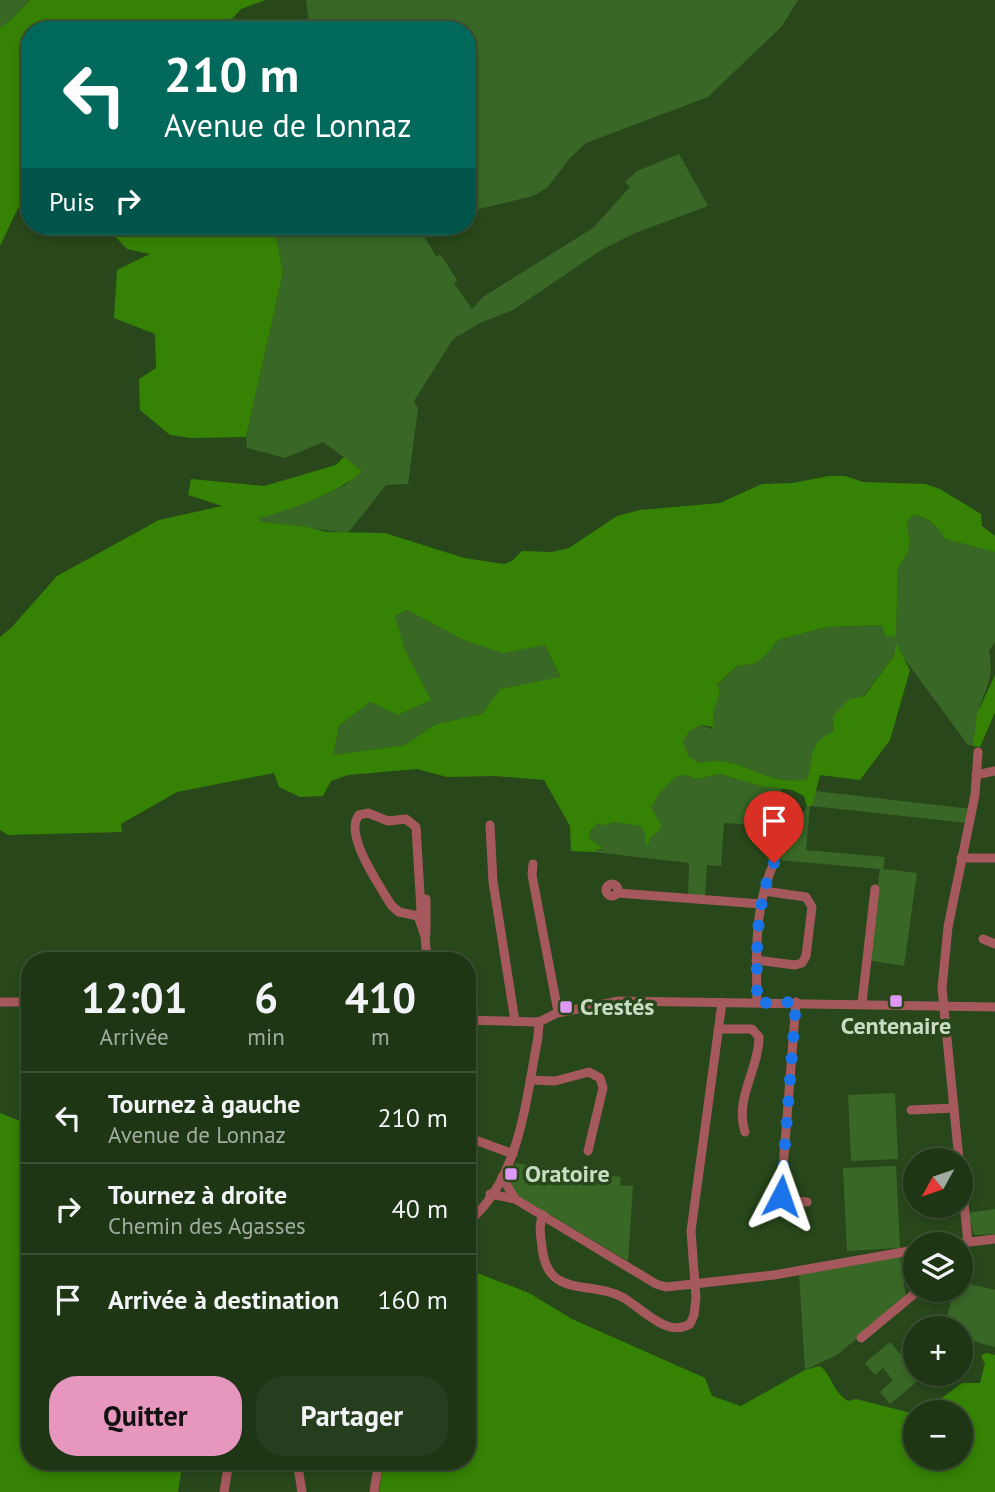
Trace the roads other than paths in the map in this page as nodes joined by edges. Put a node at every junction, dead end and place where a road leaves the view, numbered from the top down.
1 (978, 752) dead end
2 (995, 771) edge
3 (976, 775) junction
4 (423, 825) dead end
5 (490, 825) dead end
6 (961, 858) junction
7 (995, 858) edge
8 (774, 863) dead end
9 (533, 864) dead end
10 (875, 889) dead end
11 (764, 891) junction
12 (618, 892) dead end
13 (761, 904) junction
14 (418, 916) junction
15 (425, 936) junction
16 (983, 939) dead end
17 (995, 944) edge
18 (426, 952) edge
19 (757, 960) junction
20 (0, 1002) edge
21 (21, 1002) edge
22 (796, 1002) junction
23 (722, 1003) junction
24 (757, 1003) junction
25 (862, 1003) junction
26 (943, 1005) junction
27 (995, 1007) edge
28 (558, 1012) junction
29 (476, 1020) edge
30 (515, 1021) junction
31 (538, 1022) junction
32 (719, 1029) junction
33 (530, 1080) junction
34 (954, 1108) junction
35 (911, 1110) dead end
36 (745, 1132) dead end
37 (476, 1140) edge
38 (958, 1148) edge
39 (588, 1151) dead end
40 (513, 1154) junction
41 (502, 1177) junction
42 (491, 1194) junction
43 (515, 1199) junction
44 (807, 1202) dead end
45 (476, 1212) edge
46 (543, 1215) junction
47 (995, 1239) edge
48 (973, 1241) edge
49 (903, 1252) edge
50 (695, 1284) junction
51 (904, 1302) edge
52 (861, 1338) dead end
53 (228, 1470) edge
54 (298, 1470) edge
55 (378, 1470) edge
56 (224, 1492) edge
57 (302, 1492) edge
58 (374, 1492) edge

1 - 3 street
2 - 3 street
3 - 6 street
4 - 15 street
5 - 30 street
6 - 7 street
6 - 26 street
8 - 11 street
9 - 28 street
10 - 25 street
11 - 13 street
11 - 19 street
12 - 13 street
13 - 19 street
14 - 14 street
14 - 15 street
15 - 18 street
16 - 17 street
19 - 24 street
20 - 21 street
22 - 24 street
22 - 25 street
22 - 44 street
23 - 24 street
23 - 28 street
23 - 32 street
25 - 26 street
26 - 27 street
26 - 34 street
28 - 31 street
29 - 30 street
30 - 31 street
31 - 33 street
32 - 36 street
32 - 50 street
33 - 39 street
33 - 40 street
34 - 35 street
34 - 38 street
37 - 40 street
40 - 41 street
41 - 42 street
41 - 43 street
42 - 43 street
42 - 45 street
43 - 46 street
46 - 50 street
46 - 50 street
47 - 48 street
49 - 50 street
51 - 52 street
53 - 56 street
54 - 57 street
55 - 58 street

